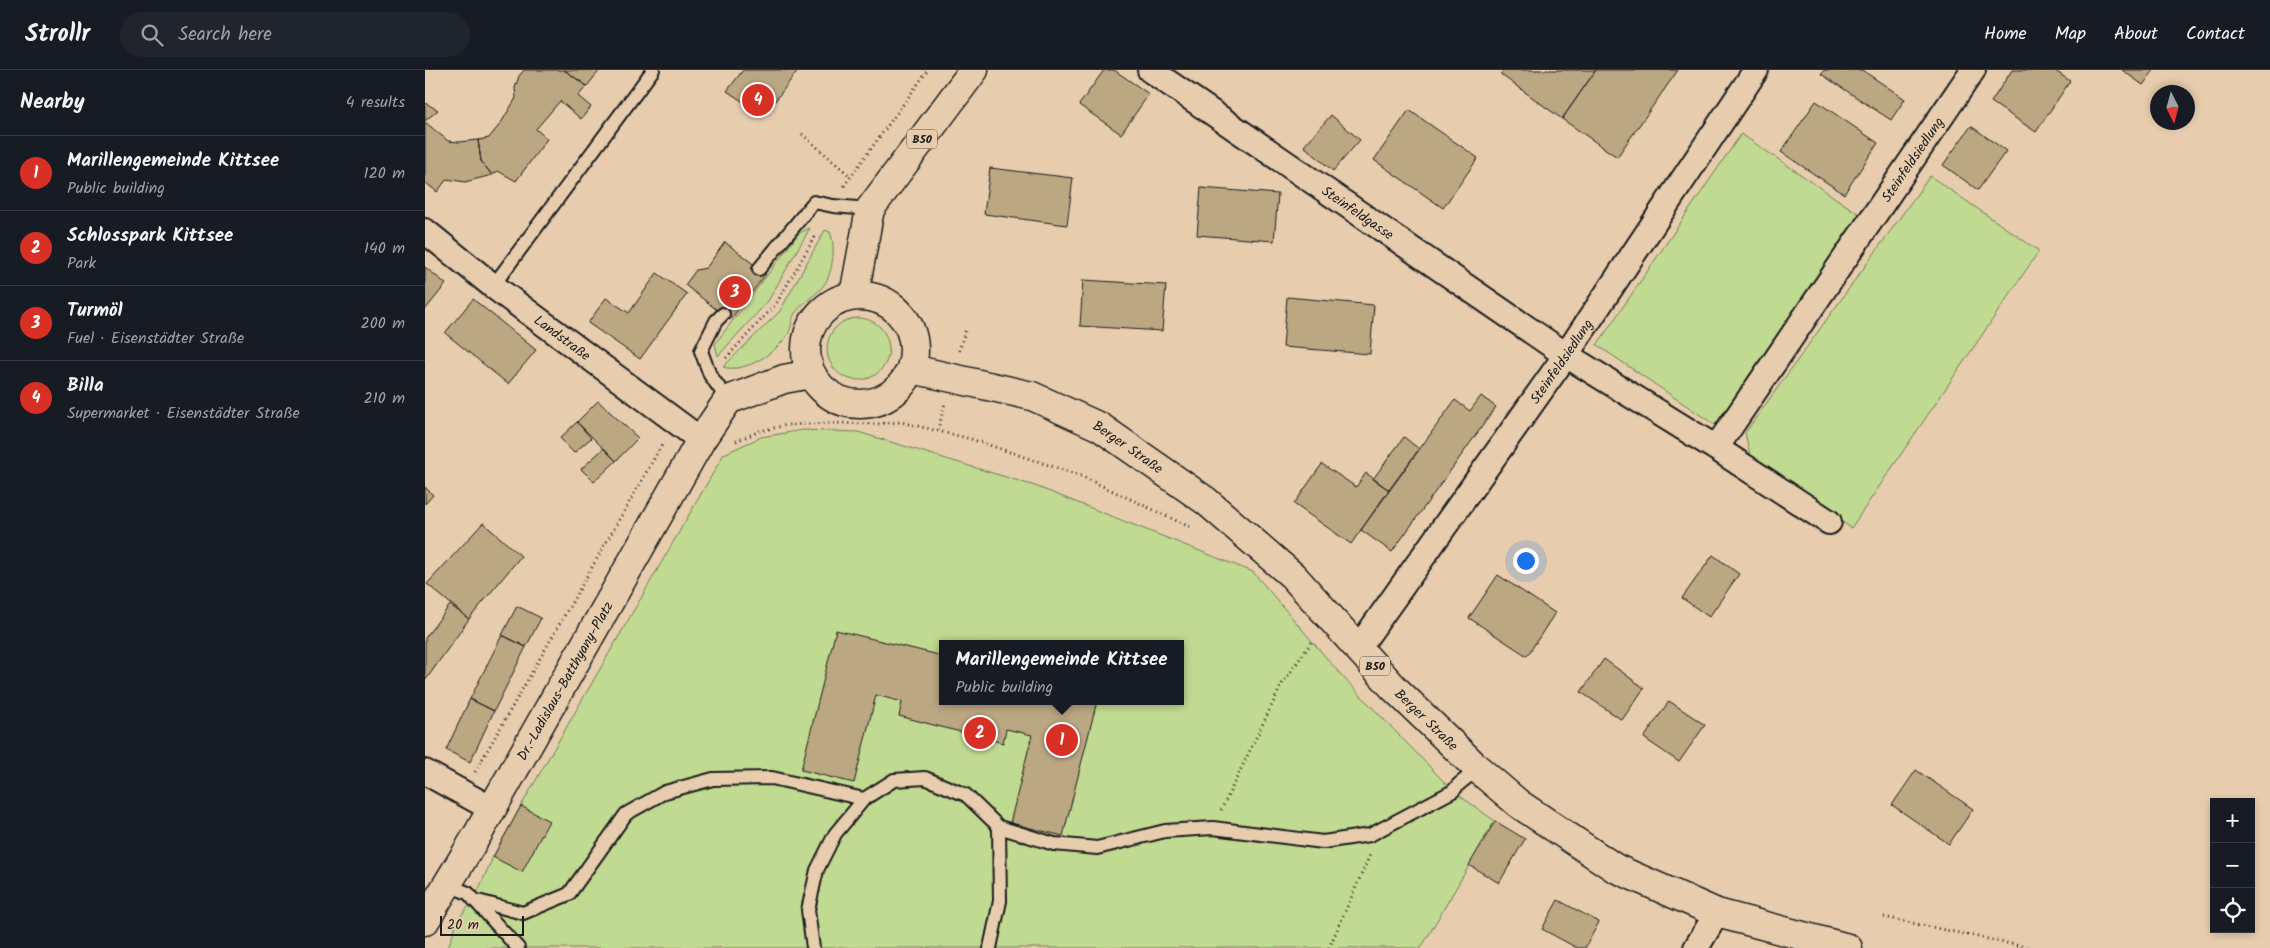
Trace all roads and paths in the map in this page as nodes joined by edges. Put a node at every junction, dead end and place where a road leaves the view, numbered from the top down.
1 (653, 70) edge
2 (974, 70) edge
3 (1150, 70) edge
4 (1757, 70) edge
5 (1973, 70) edge
6 (802, 134) dead end
7 (850, 176) dead end
8 (871, 209) junction
9 (425, 231) edge
10 (759, 269) dead end
11 (493, 286) junction
12 (854, 295) junction
13 (723, 314) dead end
14 (965, 329) dead end
15 (1566, 355) junction
16 (958, 357) dead end
17 (912, 370) junction
18 (811, 374) junction
19 (728, 400) junction
20 (946, 400) dead end
21 (675, 421) junction
22 (877, 424) dead end
23 (938, 430) junction
24 (701, 440) junction
25 (1716, 448) junction
26 (1829, 522) dead end
27 (1198, 531) dead end
28 (1317, 636) dead end
29 (1359, 648) junction
30 (1478, 769) junction
31 (425, 772) edge
32 (463, 793) junction
33 (864, 799) junction
34 (492, 809) junction
35 (999, 827) junction
36 (1213, 828) junction
37 (1370, 835) junction
38 (448, 885) junction
39 (474, 900) junction
40 (1717, 913) junction
41 (1884, 917) dead end
42 (425, 921) edge
43 (518, 948) edge
44 (813, 948) edge
45 (990, 948) edge
46 (1329, 948) edge
47 (1696, 948) edge
48 (1848, 948) edge
49 (2030, 948) edge

1 - 11 lane
2 - 8 main road, B50
3 - 15 street, Steinfeldgasse
4 - 15 street, Steinfeldsiedlung
5 - 25 street, Steinfeldsiedlung
6 - 7 path
8 - 10 lane
8 - 12 main road, B50
9 - 11 street, Landstraße
11 - 21 street, Landstraße
12 - 17 main road
12 - 18 main road
13 - 19 lane
14 - 16 path
15 - 25 street, Steinfeldgasse
15 - 29 street, Steinfeldsiedlung
17 - 18 main road
17 - 29 main road, Berger Straße / B50
18 - 19 main road
19 - 24 main road, Dr.-Ladislaus-Batthyany-Platz
20 - 23 path
21 - 24 street, Landstraße
21 - 32 path
22 - 23 path
23 - 27 path
24 - 34 main road, Dr.-Ladislaus-Batthyany-Platz
25 - 26 street, Steinfeldgasse
28 - 36 path
29 - 30 main road, Berger Straße / B50
30 - 37 lane
30 - 40 main road, Berger Straße / B50
31 - 32 street
32 - 34 street
33 - 35 lane
33 - 39 lane
33 - 44 lane
34 - 38 main road, Dr.-Ladislaus-Batthyany-Platz
35 - 36 lane
35 - 45 lane
36 - 37 lane
37 - 46 path
38 - 39 lane
38 - 42 main road, Dr.-Ladislaus-Batthyany-Platz
39 - 43 lane
40 - 47 street
40 - 48 main road, Berger Straße / B50
41 - 49 path

